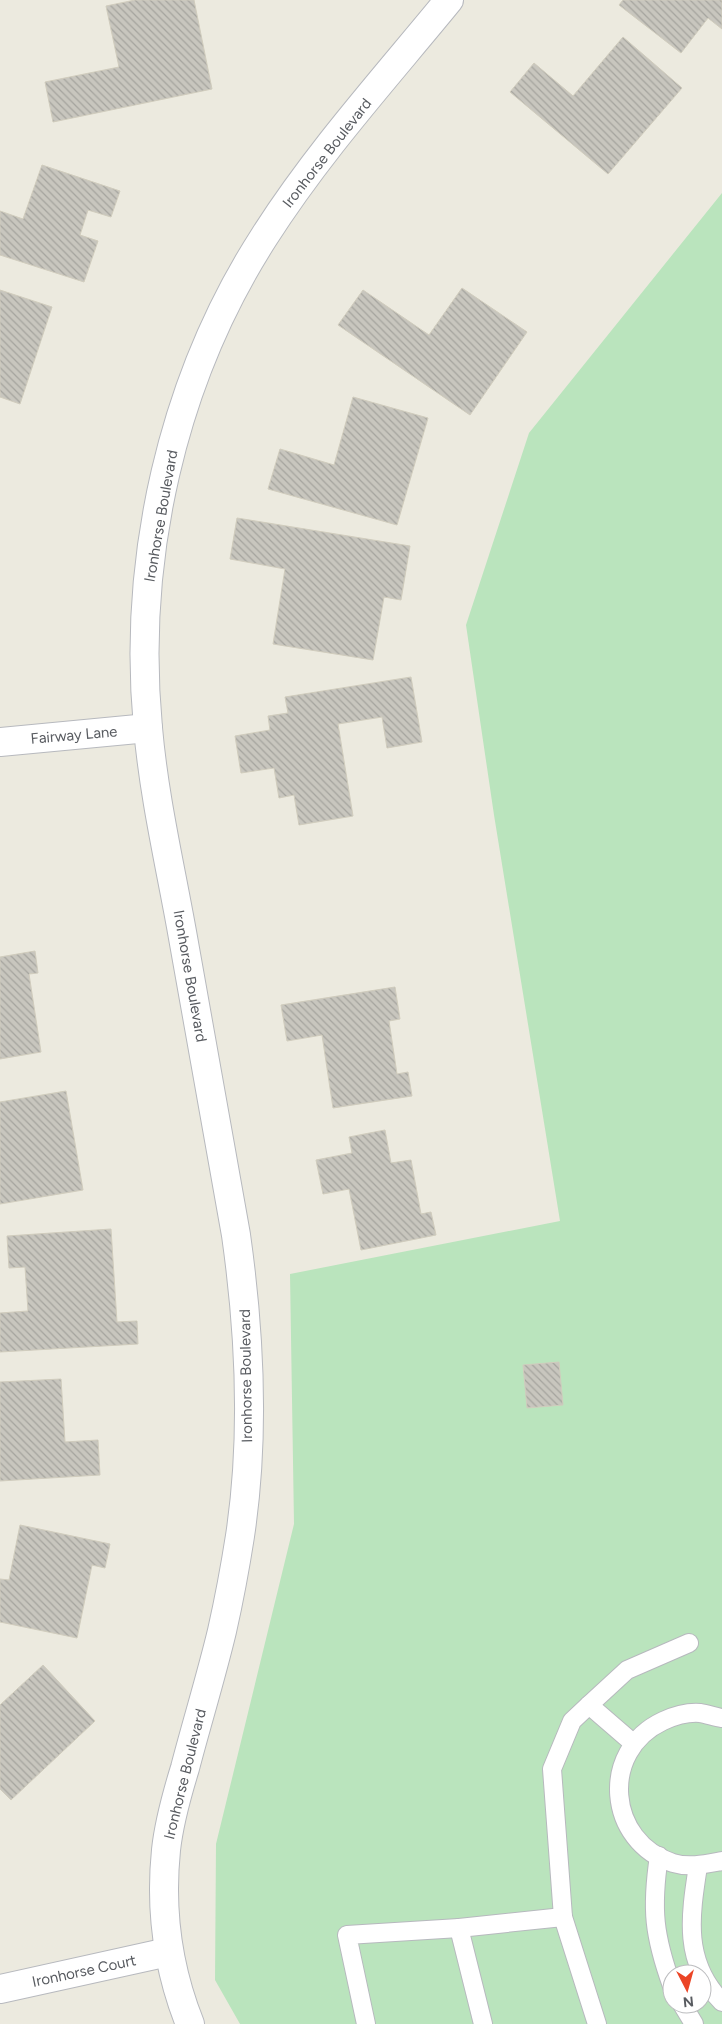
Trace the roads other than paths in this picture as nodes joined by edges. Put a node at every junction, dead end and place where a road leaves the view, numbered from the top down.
1 (449, 0) edge
2 (148, 728) junction
3 (0, 742) edge
4 (688, 1643) dead end
5 (589, 1705) junction
6 (722, 1718) edge
7 (633, 1744) junction
8 (659, 1856) junction
9 (722, 1861) edge
10 (698, 1866) junction
11 (563, 1917) junction
12 (459, 1928) junction
13 (168, 1952) junction
14 (664, 1964) edge
15 (0, 1989) edge
16 (722, 2002) edge
17 (190, 2024) edge
18 (366, 2024) edge
19 (482, 2024) edge
20 (597, 2024) edge

1 - 2 street, Ironhorse Boulevard
2 - 3 street, Fairway Lane
2 - 13 street, Ironhorse Boulevard
4 - 5 lane
5 - 7 lane
5 - 11 lane
6 - 7 lane
7 - 8 lane
8 - 10 lane
8 - 14 lane
9 - 10 lane
10 - 16 lane
11 - 12 lane
11 - 20 lane
12 - 18 lane
12 - 19 lane
13 - 15 street, Ironhorse Court
13 - 17 street, Ironhorse Boulevard

